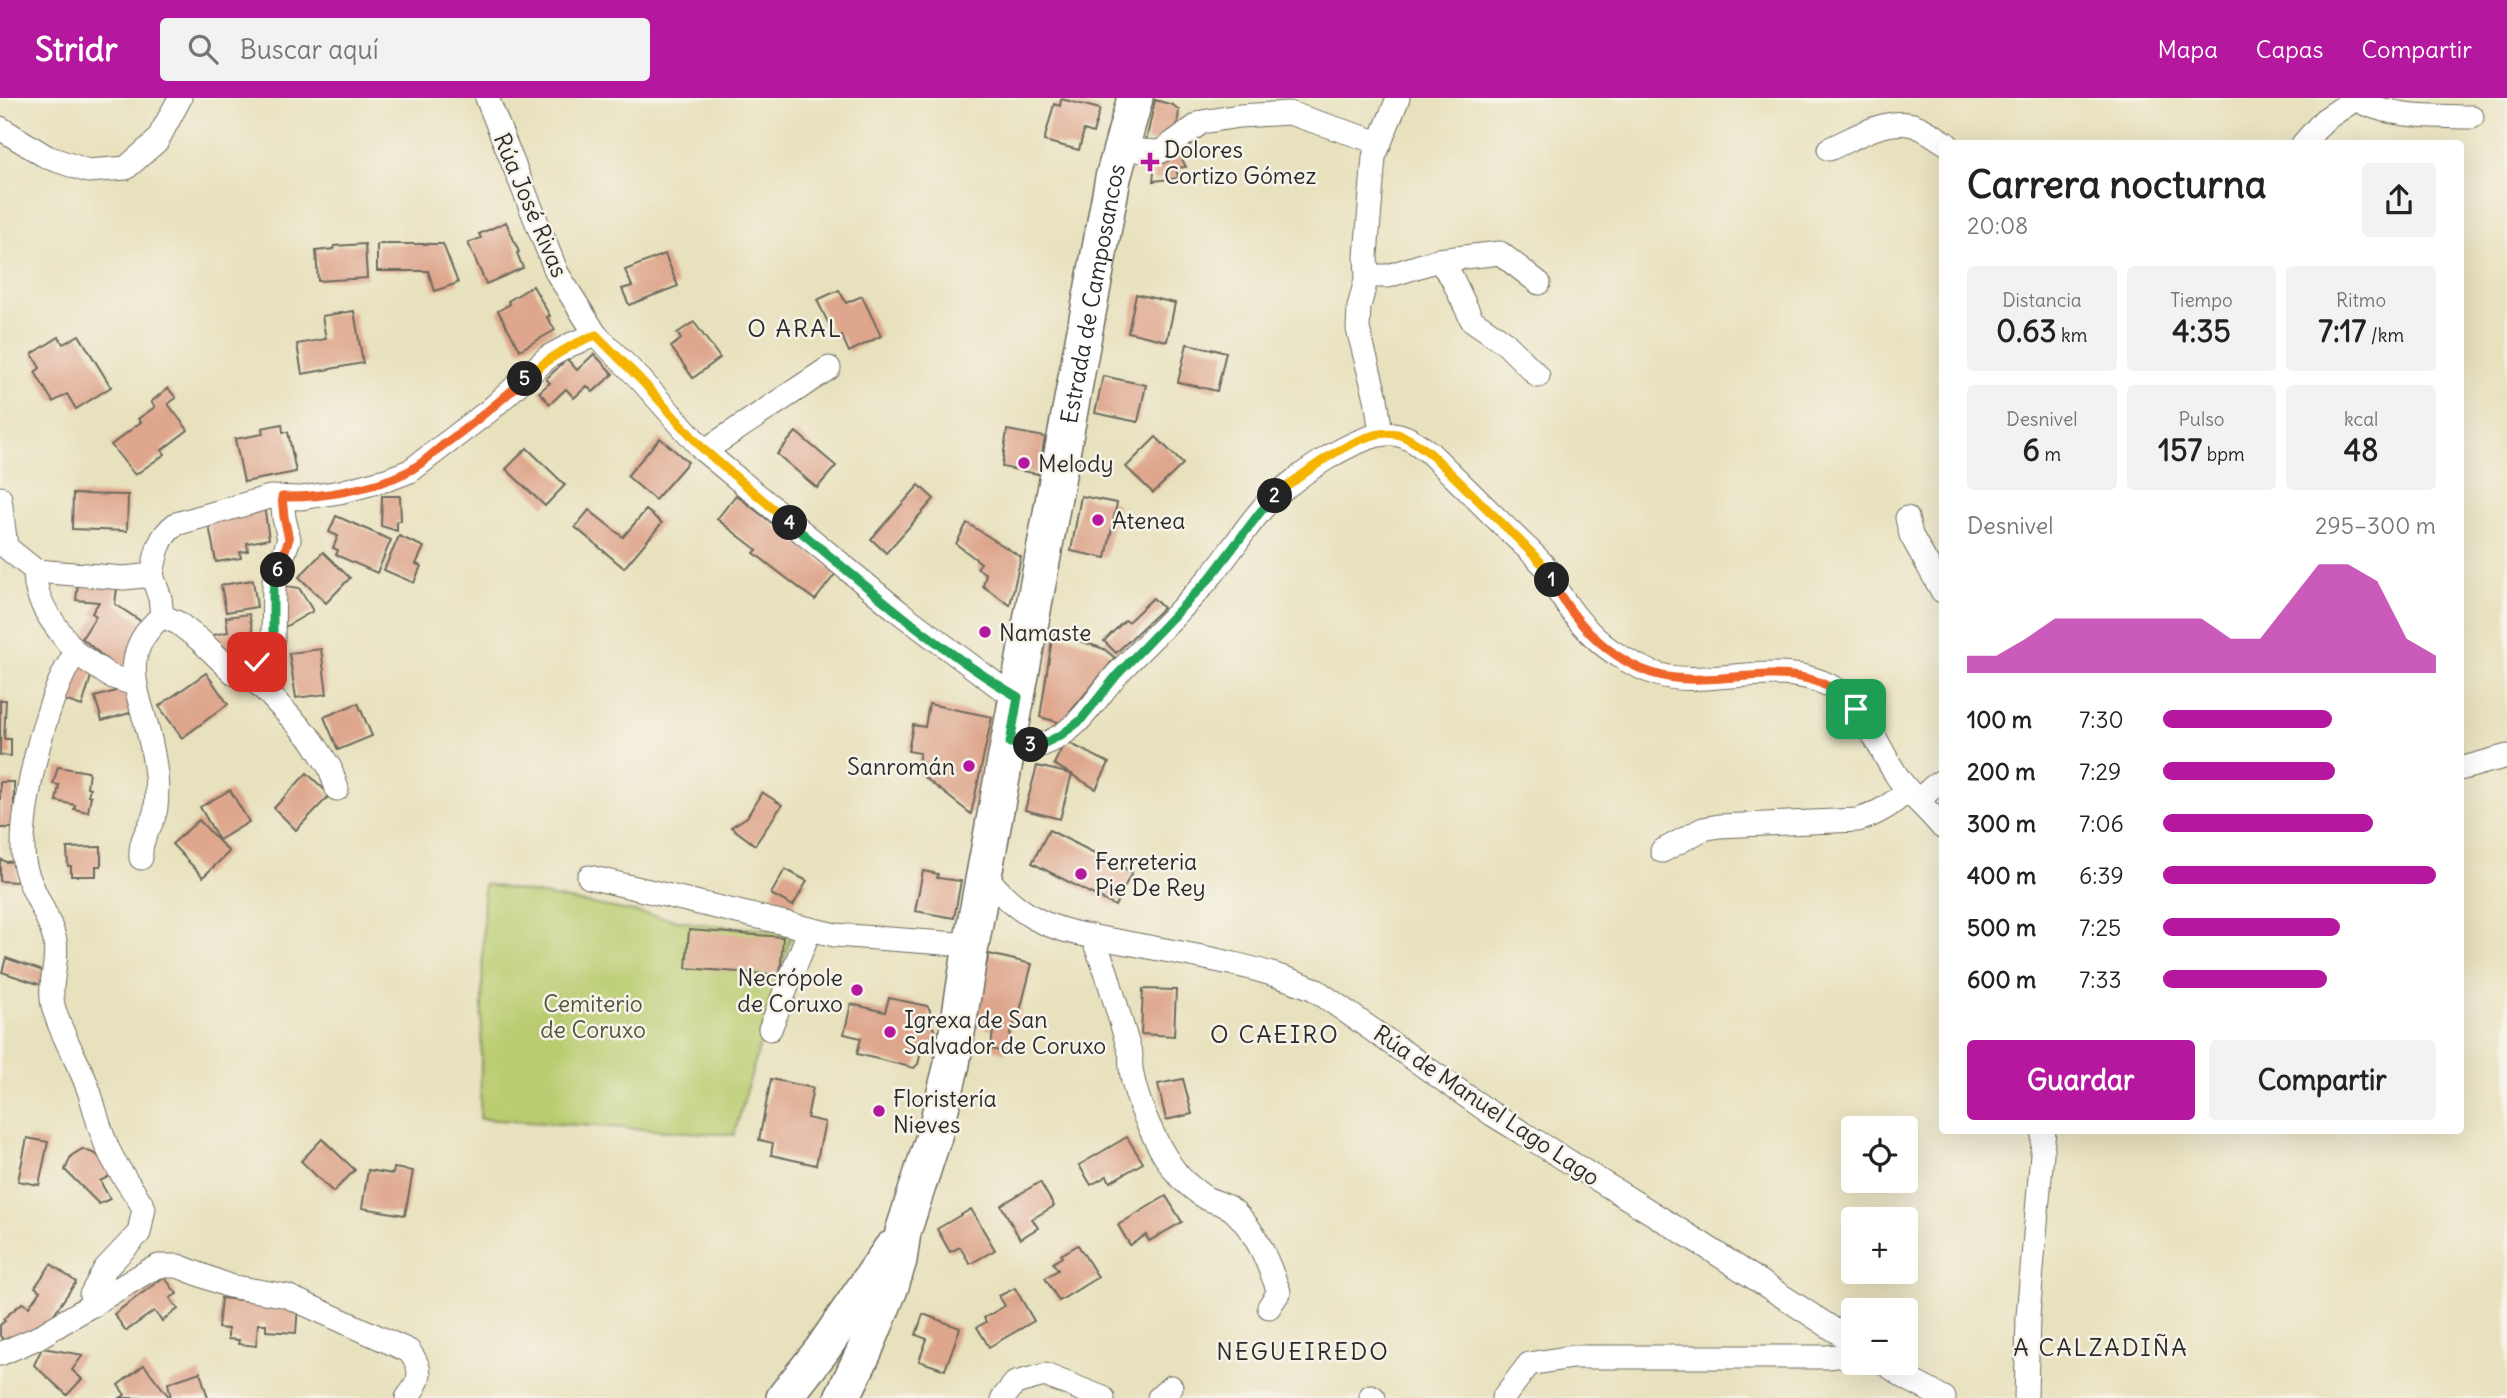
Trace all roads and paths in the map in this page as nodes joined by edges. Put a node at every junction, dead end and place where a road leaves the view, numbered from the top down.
1 (180, 98) edge
2 (487, 98) edge
3 (1135, 98) edge
4 (1398, 98) edge
5 (2356, 99) edge
6 (2472, 117) dead end
7 (0, 128) edge
8 (1940, 140) edge
9 (2306, 140) edge
10 (1380, 143) junction
11 (1829, 149) dead end
12 (1142, 151) dead end
13 (1438, 260) junction
14 (1367, 276) junction
15 (1539, 283) dead end
16 (596, 335) junction
17 (829, 368) dead end
18 (1538, 376) dead end
19 (1381, 433) junction
20 (704, 450) junction
21 (282, 497) junction
22 (0, 498) edge
23 (1907, 518) dead end
24 (3, 550) edge
25 (36, 571) junction
26 (152, 575) junction
27 (1939, 586) edge
28 (162, 616) junction
29 (76, 653) junction
30 (250, 677) junction
31 (134, 684) junction
32 (1018, 697) junction
33 (1010, 743) junction
34 (2507, 756) edge
35 (2464, 768) edge
36 (1939, 782) edge
37 (337, 789) dead end
38 (1913, 796) junction
39 (1939, 824) edge
40 (1662, 851) dead end
41 (141, 858) dead end
42 (985, 876) junction
43 (589, 877) dead end
44 (810, 929) junction
45 (1092, 936) junction
46 (971, 945) junction
47 (770, 1029) dead end
48 (2044, 1134) edge
49 (903, 1232) junction
50 (94, 1305) junction
51 (1269, 1307) dead end
52 (1841, 1334) edge
53 (0, 1354) edge
54 (1841, 1355) edge
55 (1902, 1375) edge
56 (407, 1398) edge
57 (786, 1398) edge
58 (798, 1398) edge
59 (842, 1398) edge
60 (1003, 1398) edge
61 (1103, 1398) edge
62 (1503, 1398) edge
63 (1944, 1398) edge
64 (2026, 1398) edge

1 - 7 street
2 - 16 street, Rúa José Rivas
3 - 32 main road, Estrada de Camposancos
4 - 10 street
5 - 6 street
5 - 9 street
8 - 11 street
10 - 12 street
10 - 14 street
13 - 14 street
13 - 15 street
13 - 18 street
14 - 19 street
16 - 20 street, Rúa José Rivas
16 - 21 street
17 - 20 street
19 - 33 street
19 - 38 street
20 - 32 street, Rúa José Rivas
21 - 26 street
21 - 30 street
22 - 24 street
23 - 27 street
24 - 25 street
25 - 26 street
25 - 29 street
26 - 28 street
28 - 30 street
28 - 31 street
29 - 31 street
29 - 50 street
30 - 37 street
31 - 41 street
32 - 33 main road, Estrada de Camposancos
33 - 42 main road, Estrada de Camposancos
34 - 35 street
36 - 38 street
38 - 39 street
38 - 40 street
42 - 45 street, Rúa de Manuel Lago Lago
42 - 46 main road, Estrada de Camposancos
43 - 44 street
44 - 46 street
44 - 47 street
45 - 51 street
45 - 52 street, Rúa de Manuel Lago Lago
46 - 49 main road, Estrada de Camposancos
48 - 64 street
49 - 57 main road, Estrada de Camposancos
49 - 59 main road, Estrada de Camposancos
50 - 53 street
50 - 56 street
54 - 62 street
55 - 63 street
57 - 58 main road, Estrada de Camposancos
60 - 61 street

